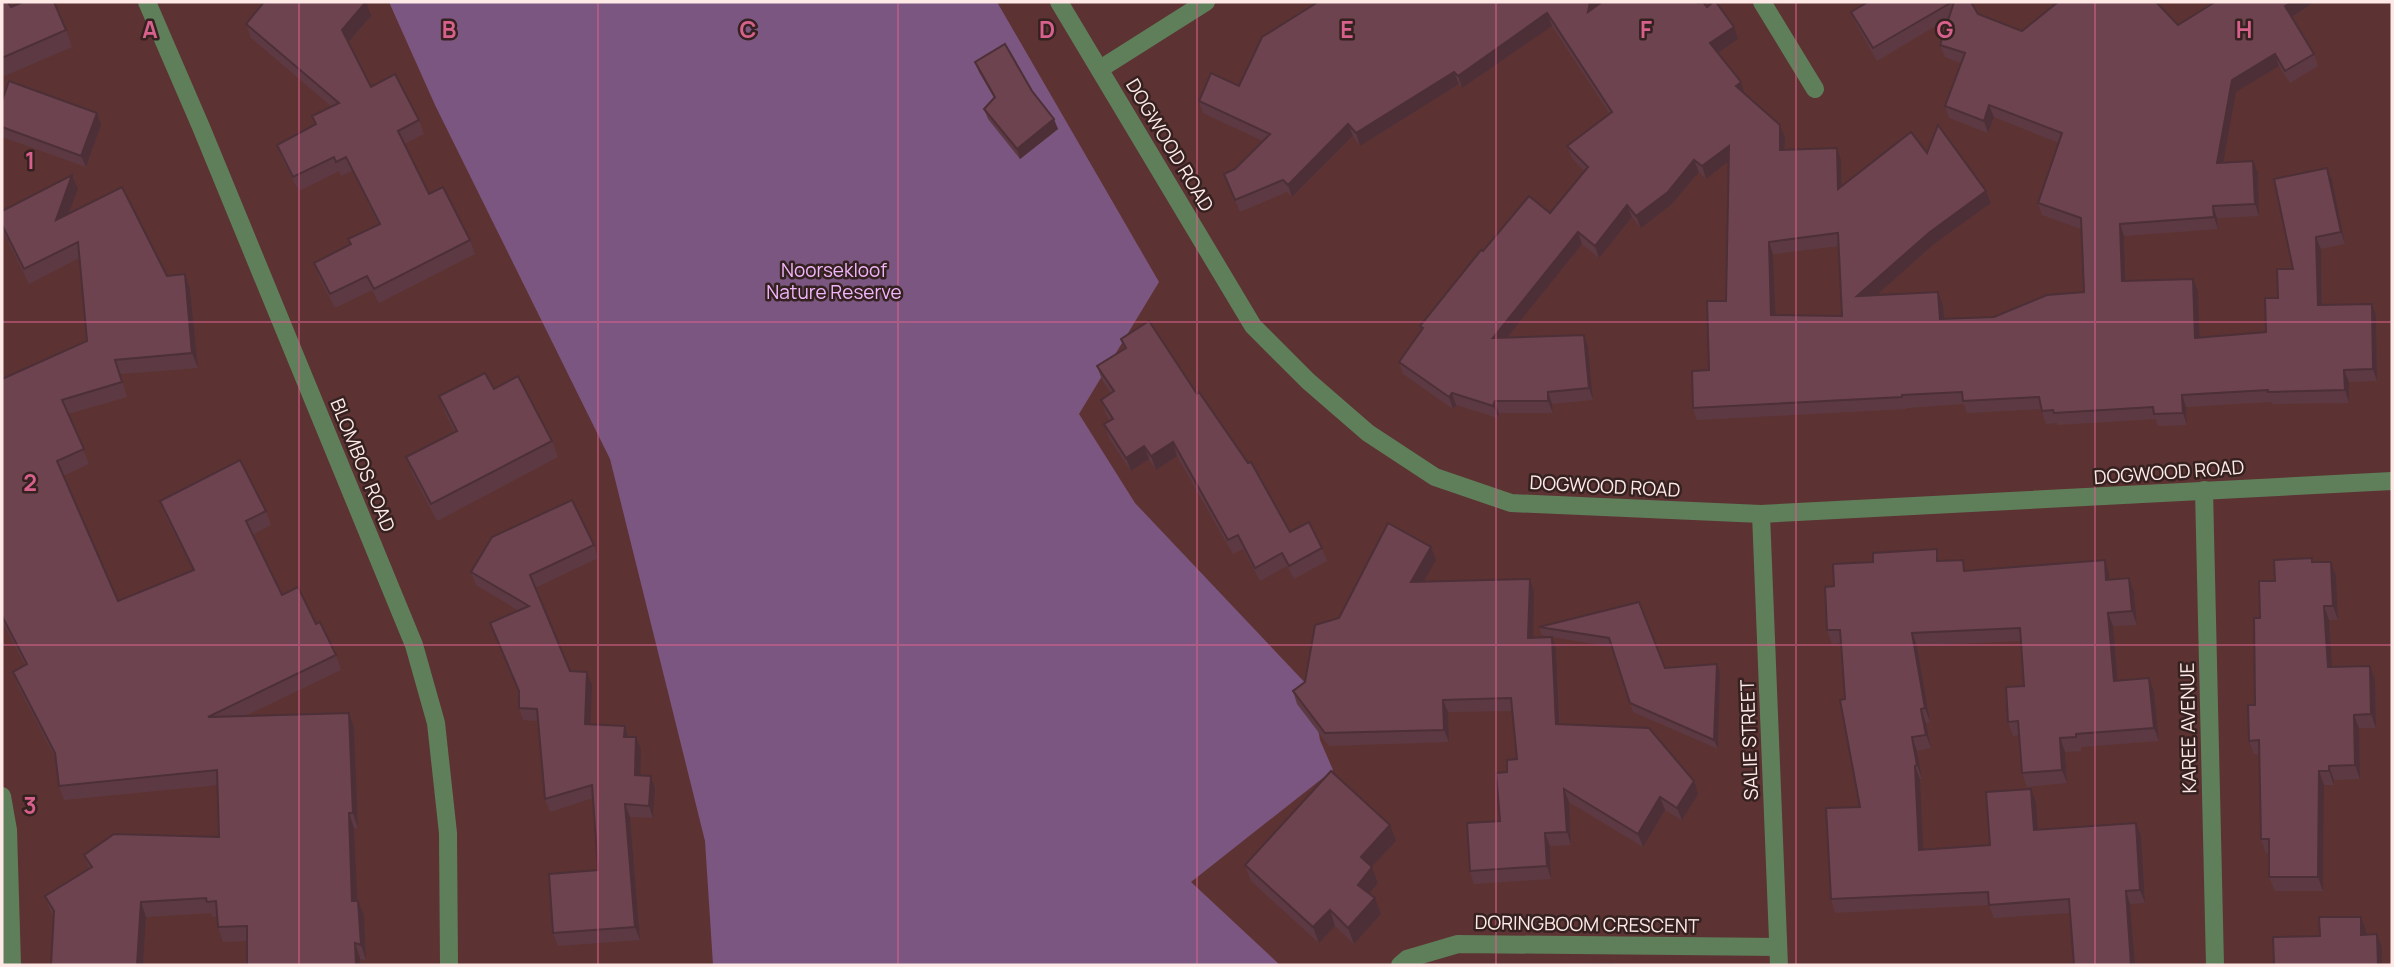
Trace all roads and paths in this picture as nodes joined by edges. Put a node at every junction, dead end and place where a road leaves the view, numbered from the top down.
1 (147, 2) edge
2 (1059, 2) edge
3 (1206, 2) edge
4 (1762, 2) edge
5 (1100, 69) junction
6 (1815, 89) dead end
7 (2392, 481) edge
8 (2204, 490) junction
9 (1761, 514) junction
10 (2, 796) edge
11 (5, 829) edge
12 (1778, 956) edge
13 (12, 965) edge
14 (449, 965) edge
15 (1400, 965) edge
16 (2215, 965) edge

1 - 14 street, BLOMBOS ROAD
2 - 5 street, DOGWOOD ROAD
3 - 5 street
4 - 6 street
5 - 9 street, DOGWOOD ROAD
7 - 8 street, DOGWOOD ROAD
8 - 9 street, DOGWOOD ROAD
8 - 16 street, KAREE AVENUE
9 - 12 street, SALIE STREET
10 - 11 street
11 - 13 street
12 - 15 street, DORINGBOOM CRESCENT

